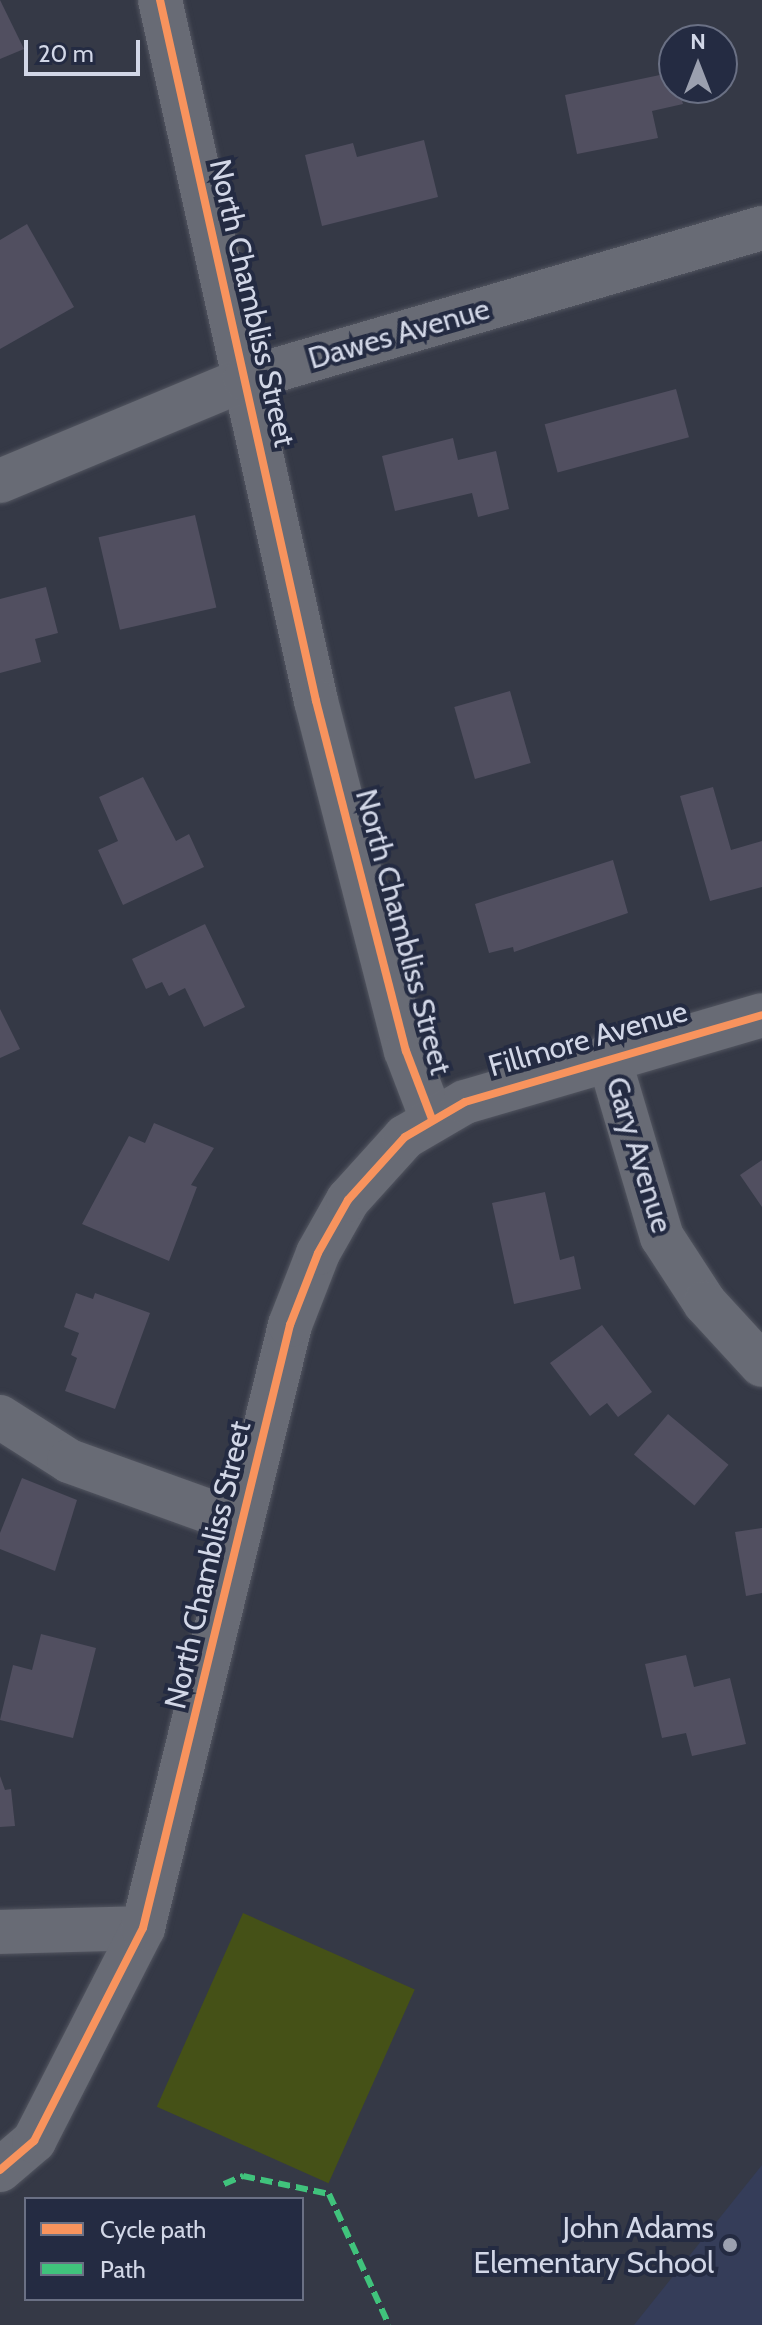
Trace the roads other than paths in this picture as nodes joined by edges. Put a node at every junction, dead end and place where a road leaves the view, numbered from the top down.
1 (160, 0) edge
2 (762, 228) edge
3 (245, 379) junction
4 (0, 481) edge
5 (762, 1015) edge
6 (608, 1055) junction
7 (432, 1119) junction
8 (762, 1365) edge
9 (0, 1417) edge
10 (241, 1523) junction
11 (143, 1928) junction
12 (0, 1932) edge
13 (0, 2170) edge

1 - 3 street, North Chambliss Street
2 - 3 street, Dawes Avenue
3 - 4 street, Dawes Avenue
3 - 7 street, North Chambliss Street
5 - 6 street, Fillmore Avenue
6 - 7 street, Fillmore Avenue
6 - 8 street, Gary Avenue
7 - 10 street, North Chambliss Street
9 - 10 street
10 - 11 street, North Chambliss Street
11 - 12 street
11 - 13 street, North Chambliss Street

